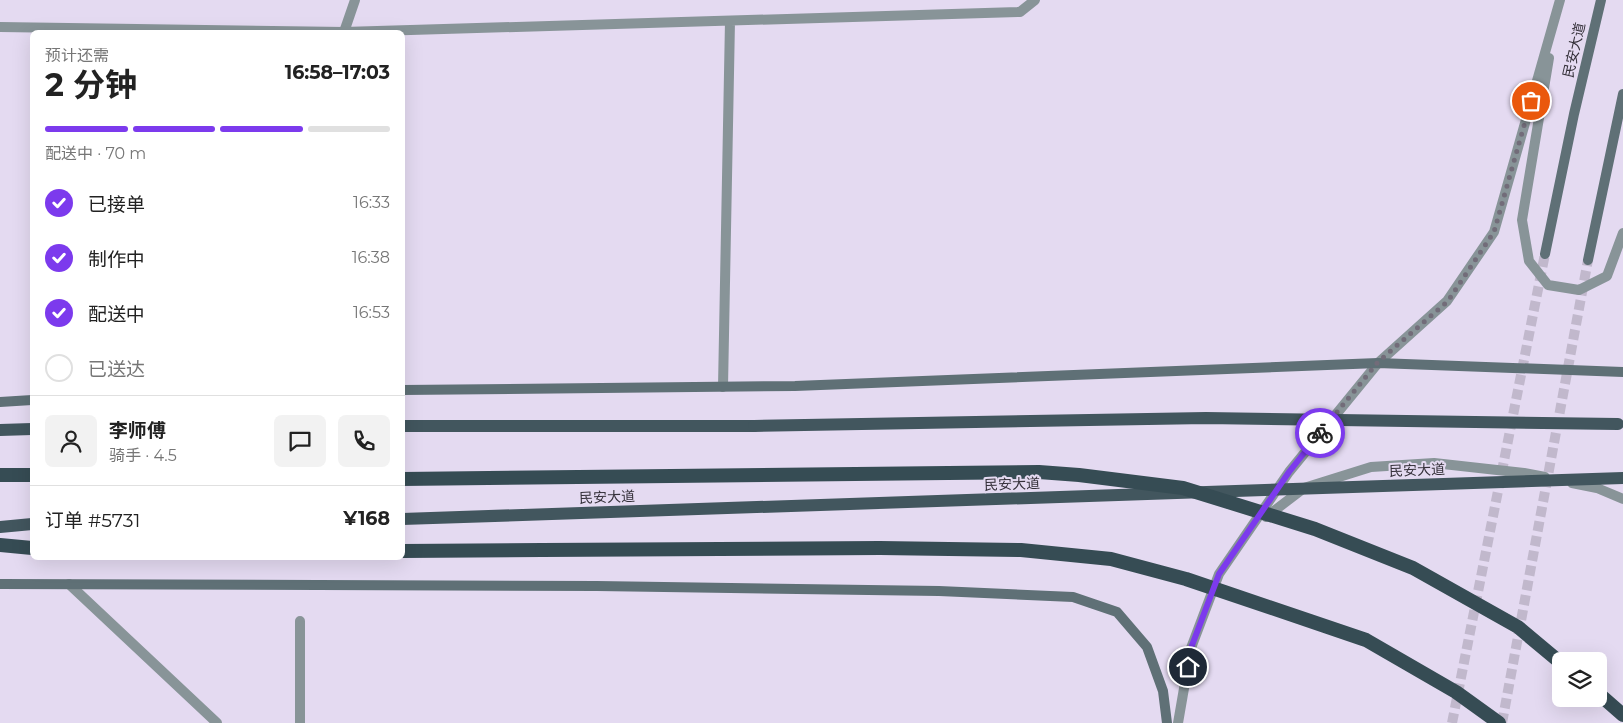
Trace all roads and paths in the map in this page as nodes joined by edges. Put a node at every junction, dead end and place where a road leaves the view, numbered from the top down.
1 (355, 0) edge
2 (1035, 0) edge
3 (1601, 0) edge
4 (1559, 4) edge
5 (730, 21) junction
6 (0, 27) edge
7 (206, 30) edge
8 (345, 30) edge
9 (405, 30) edge
10 (1623, 94) edge
11 (1623, 233) edge
12 (1545, 254) tunnel mouth
13 (1588, 260) tunnel mouth
14 (1378, 362) junction
15 (1623, 372) edge
16 (723, 387) junction
17 (405, 390) edge
18 (30, 400) edge
19 (0, 402) edge
20 (1621, 424) edge
21 (405, 426) edge
22 (30, 429) edge
23 (0, 430) edge
24 (0, 474) edge
25 (30, 475) edge
26 (405, 478) edge
27 (1623, 478) edge
28 (1623, 499) edge
29 (405, 519) edge
30 (30, 524) edge
31 (0, 527) edge
32 (1252, 528) junction
33 (0, 545) edge
34 (30, 548) edge
35 (405, 551) edge
36 (0, 584) edge
37 (69, 584) junction
38 (300, 622) dead end
39 (1552, 655) edge
40 (1607, 701) edge
41 (1623, 715) edge
42 (217, 723) edge
43 (300, 723) edge
44 (1166, 723) edge
45 (1178, 723) edge
46 (1500, 723) edge

1 - 8 street
2 - 5 street
3 - 12 main road, 民安大道
4 - 11 street
4 - 14 street
5 - 9 street
5 - 16 street
6 - 7 street
10 - 13 main road
14 - 15 main road
14 - 16 main road
14 - 32 street
16 - 17 main road
18 - 19 main road
20 - 21 main road, bridge
22 - 23 main road
24 - 25 highway
26 - 39 highway, bridge
27 - 29 main road, 民安大道, bridge
28 - 32 street
30 - 31 main road
32 - 45 street
33 - 34 highway
35 - 46 highway, bridge
36 - 37 main road
37 - 42 street
37 - 44 main road
38 - 43 street
40 - 41 highway

